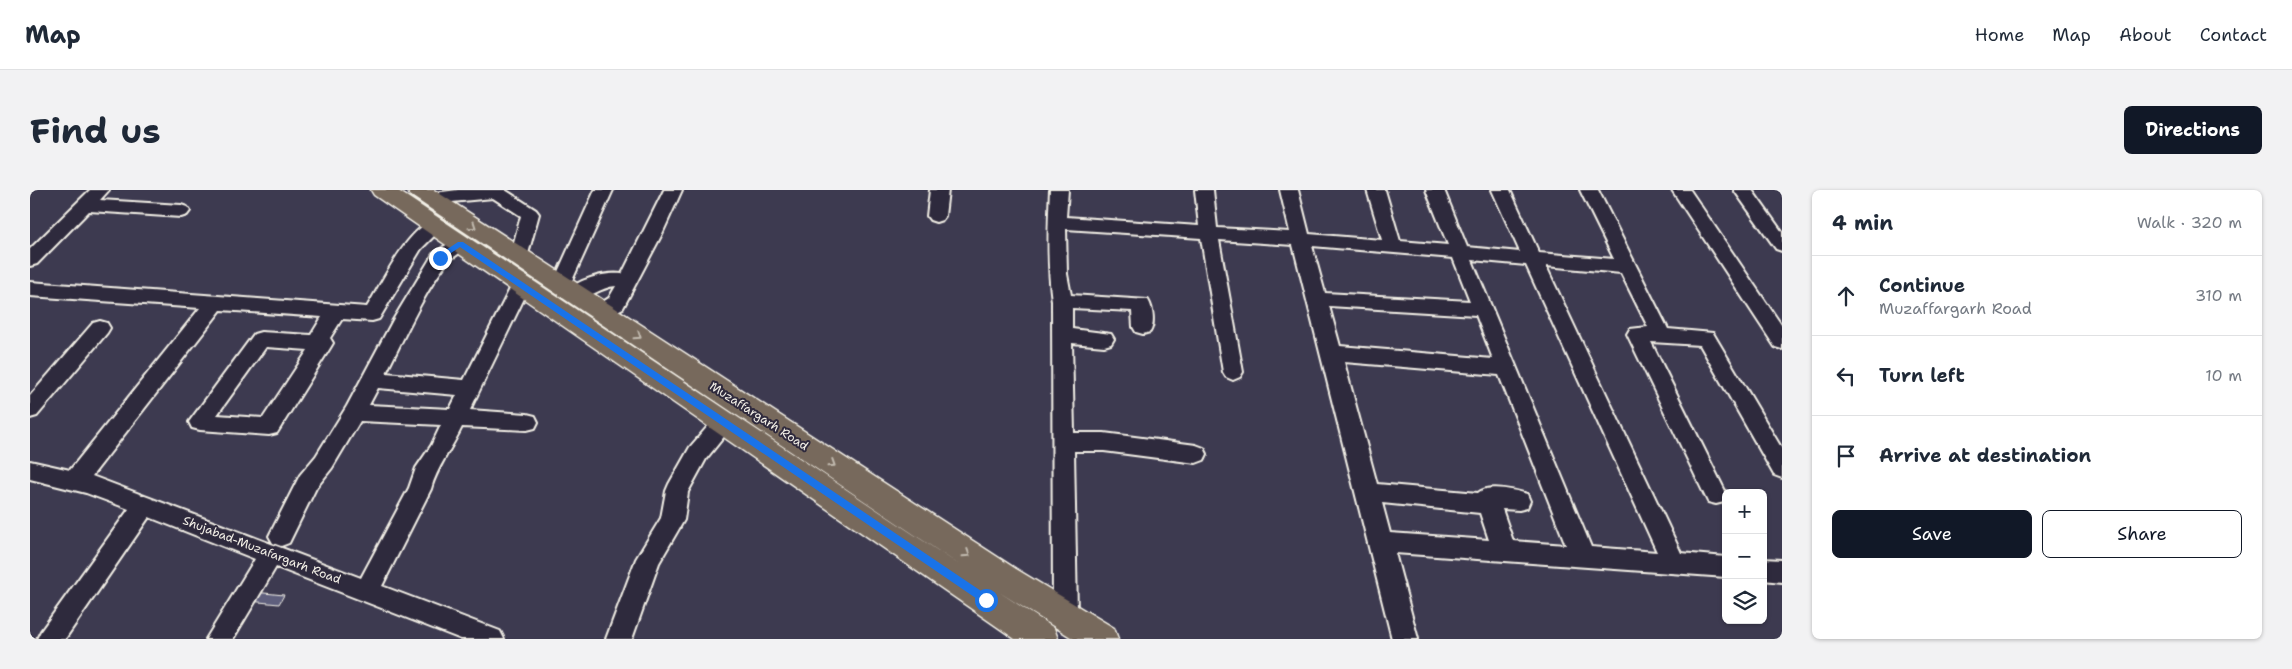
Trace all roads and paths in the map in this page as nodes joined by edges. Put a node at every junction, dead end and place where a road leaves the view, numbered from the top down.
1 (100, 190) edge
2 (382, 190) edge
3 (604, 190) edge
4 (673, 190) edge
5 (939, 190) edge
6 (1059, 190) edge
7 (1204, 190) edge
8 (1289, 190) edge
9 (1376, 190) edge
10 (1435, 190) edge
11 (1501, 190) edge
12 (1589, 190) edge
13 (1682, 190) edge
14 (1743, 190) edge
15 (424, 194) edge
16 (85, 205) junction
17 (181, 211) dead end
18 (936, 216) dead end
19 (1056, 222) junction
20 (435, 226) junction
21 (1209, 233) junction
22 (1301, 239) junction
23 (460, 244) junction
24 (1782, 245) edge
25 (37, 246) edge
26 (1393, 248) junction
27 (1461, 254) junction
28 (519, 257) junction
29 (30, 260) edge
30 (1533, 260) junction
31 (1628, 267) junction
32 (628, 280) junction
33 (521, 286) junction
34 (30, 289) edge
35 (568, 290) junction
36 (1317, 299) junction
37 (1062, 301) junction
38 (216, 302) junction
39 (1484, 309) junction
40 (336, 312) junction
41 (602, 312) junction
42 (1143, 327) dead end
43 (100, 328) dead end
44 (1063, 335) junction
45 (1662, 336) junction
46 (1104, 339) dead end
47 (1782, 342) edge
48 (316, 343) junction
49 (1332, 353) junction
50 (1508, 368) junction
51 (1233, 372) dead end
52 (372, 380) junction
53 (470, 388) junction
54 (30, 410) edge
55 (354, 412) junction
56 (457, 416) junction
57 (527, 422) dead end
58 (724, 423) junction
59 (1063, 442) junction
60 (1196, 454) dead end
61 (1781, 465) edge
62 (30, 470) edge
63 (75, 481) junction
64 (1367, 492) junction
65 (1716, 495) dead end
66 (1518, 501) dead end
67 (1488, 504) junction
68 (145, 505) junction
69 (1379, 542) junction
70 (276, 545) junction
71 (1504, 551) junction
72 (1583, 557) junction
73 (1674, 563) junction
74 (1722, 567) edge
75 (1767, 570) edge
76 (1782, 571) edge
77 (367, 591) junction
78 (1065, 614) junction
79 (50, 639) edge
80 (219, 639) edge
81 (491, 639) edge
82 (619, 639) edge
83 (1042, 639) edge
84 (1102, 639) edge
85 (1405, 639) edge

1 - 16 street
2 - 20 main road, Muzaffargarh Road
3 - 35 street
4 - 32 street
5 - 18 street
6 - 19 street
7 - 21 street
8 - 22 street
9 - 26 street
10 - 27 street
11 - 30 street
12 - 31 street
13 - 47 street
14 - 24 street
15 -> 28 main road, Muzaffargarh Road
15 - 28 street
16 - 17 street
16 - 25 street
19 - 21 street
19 - 37 street
20 - 23 main road, Muzaffargarh Road
20 - 40 street
21 - 22 street
21 - 51 street
22 - 26 street
22 - 36 street
23 - 33 main road, Muzaffargarh Road
23 - 52 street
25 - 29 street
26 - 27 street
27 - 30 street
27 - 39 street
28 - 35 main road, Muzaffargarh Road
30 - 31 street
30 - 73 street
31 - 45 street
32 - 35 street
32 - 41 street
33 - 53 street
33 - 58 main road, Muzaffargarh Road
34 - 38 street
35 - 41 main road, Muzaffargarh Road
36 - 39 street
36 - 49 street
37 - 42 street
37 - 44 street
38 - 40 street
38 - 63 street
39 - 50 street
40 - 48 street
41 -> 78 main road, Muzaffargarh Road
43 - 54 street
44 - 46 street
44 - 59 street
45 - 61 street
45 - 65 street
48 - 48 street
49 - 50 street
49 - 64 street
50 - 72 street
52 - 53 street
52 - 55 street
53 - 56 street
55 - 56 street
55 - 70 street
56 - 57 street
56 - 77 street
58 - 82 street
58 - 83 main road, Muzaffargarh Road
59 - 60 street
59 - 78 street
62 - 63 street, Shujabad-Muzafargarh Road
63 - 68 street, Shujabad-Muzafargarh Road
64 - 67 street
64 - 69 street
66 - 67 street
67 - 71 street
68 - 70 street, Shujabad-Muzafargarh Road
68 - 79 street
69 - 71 street
69 - 85 street
70 - 77 street, Shujabad-Muzafargarh Road
70 - 80 street
71 - 72 street
72 - 73 street
73 - 74 street
75 - 76 street
77 - 81 street, Shujabad-Muzafargarh Road
78 - 84 main road, Muzaffargarh Road

